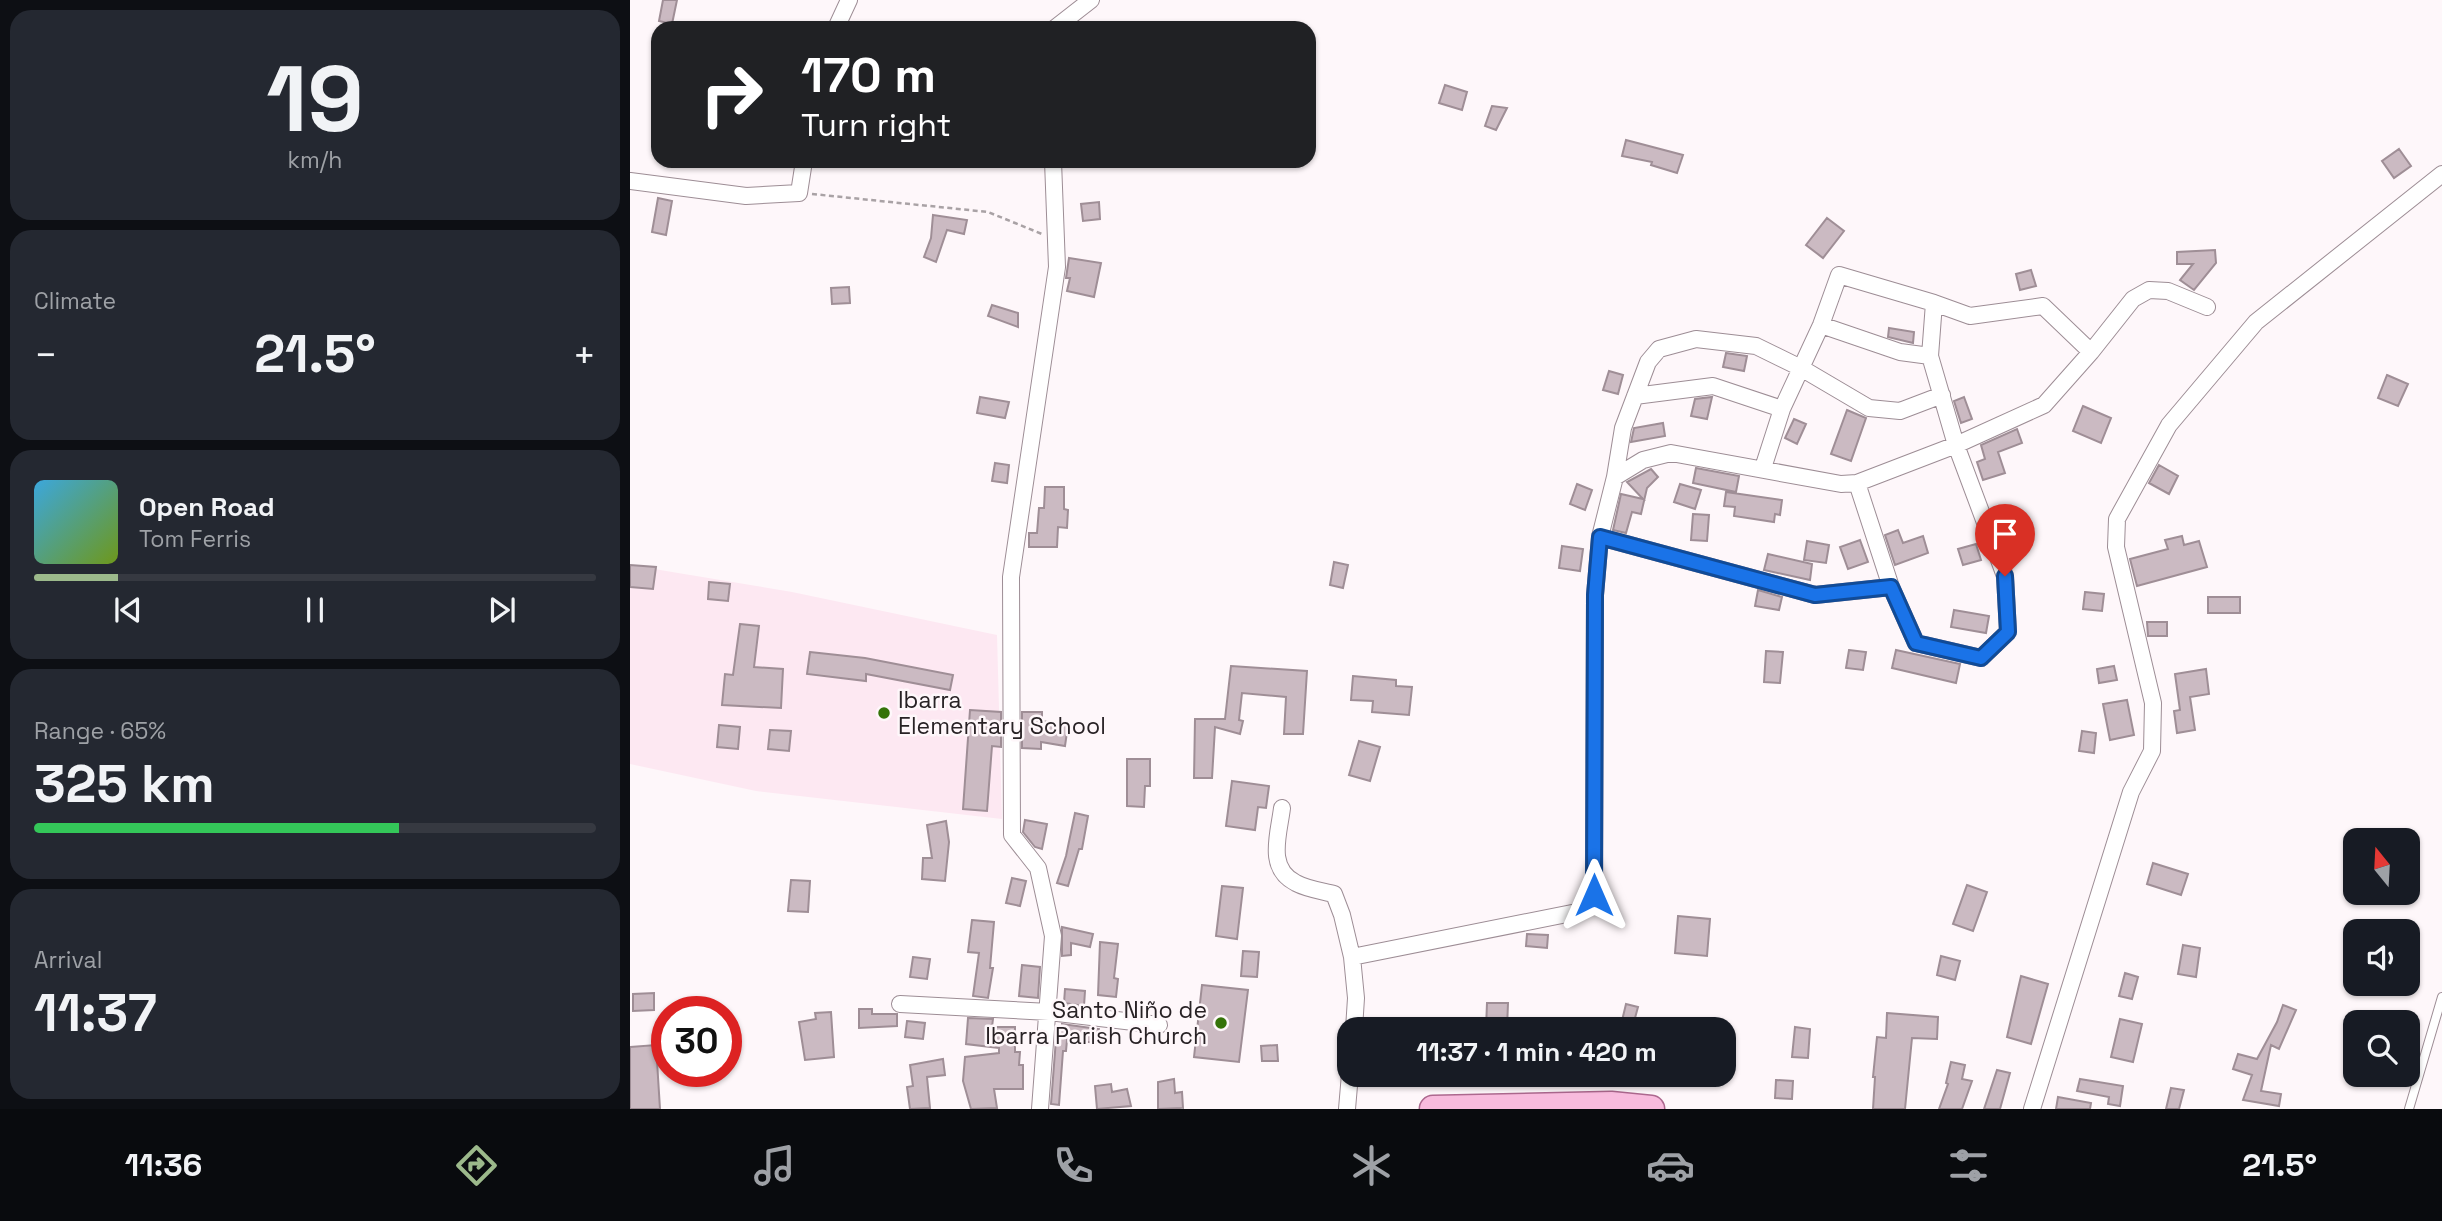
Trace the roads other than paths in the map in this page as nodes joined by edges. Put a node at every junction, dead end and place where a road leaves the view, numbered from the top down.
1 (849, 0) edge
2 (1091, 0) edge
3 (839, 21) edge
4 (1064, 21) edge
5 (803, 168) edge
6 (1053, 168) edge
7 (2442, 173) edge
8 (630, 181) edge
9 (1934, 303) junction
10 (2207, 307) dead end
11 (1821, 325) junction
12 (2091, 352) junction
13 (1930, 356) junction
14 (1801, 368) junction
15 (1942, 395) junction
16 (1635, 396) junction
17 (1782, 410) junction
18 (1956, 445) junction
19 (1763, 468) junction
20 (1615, 477) junction
21 (1857, 483) junction
22 (1600, 537) junction
23 (1891, 587) junction
24 (1282, 808) dead end
25 (1352, 957) junction
26 (2442, 997) edge
27 (900, 1004) dead end
28 (1049, 1012) junction
29 (1355, 1017) edge
30 (1159, 1025) dead end
31 (1349, 1087) edge
32 (1040, 1109) edge
33 (1347, 1109) edge
34 (1433, 1109) edge
35 (1651, 1109) edge
36 (2032, 1109) edge
37 (2409, 1109) edge

1 - 3 street
2 - 4 street
5 - 8 street
6 - 28 street
7 - 36 street
9 - 11 street
9 - 12 street
9 - 13 street
10 - 12 street
11 - 13 street
11 - 14 street
12 - 18 street
13 - 15 street
14 - 15 street
14 - 16 street
14 - 17 street
15 - 18 street
16 - 17 street
16 - 20 street
17 - 19 street
18 - 21 street
18 - 23 street
19 - 20 street
19 - 21 street
20 - 22 street
21 - 23 street
22 - 23 street
22 - 25 street
24 - 25 street
25 - 29 street
26 - 37 lane
27 - 28 street
28 - 30 street
28 - 32 street
31 - 33 street
34 - 35 main road

